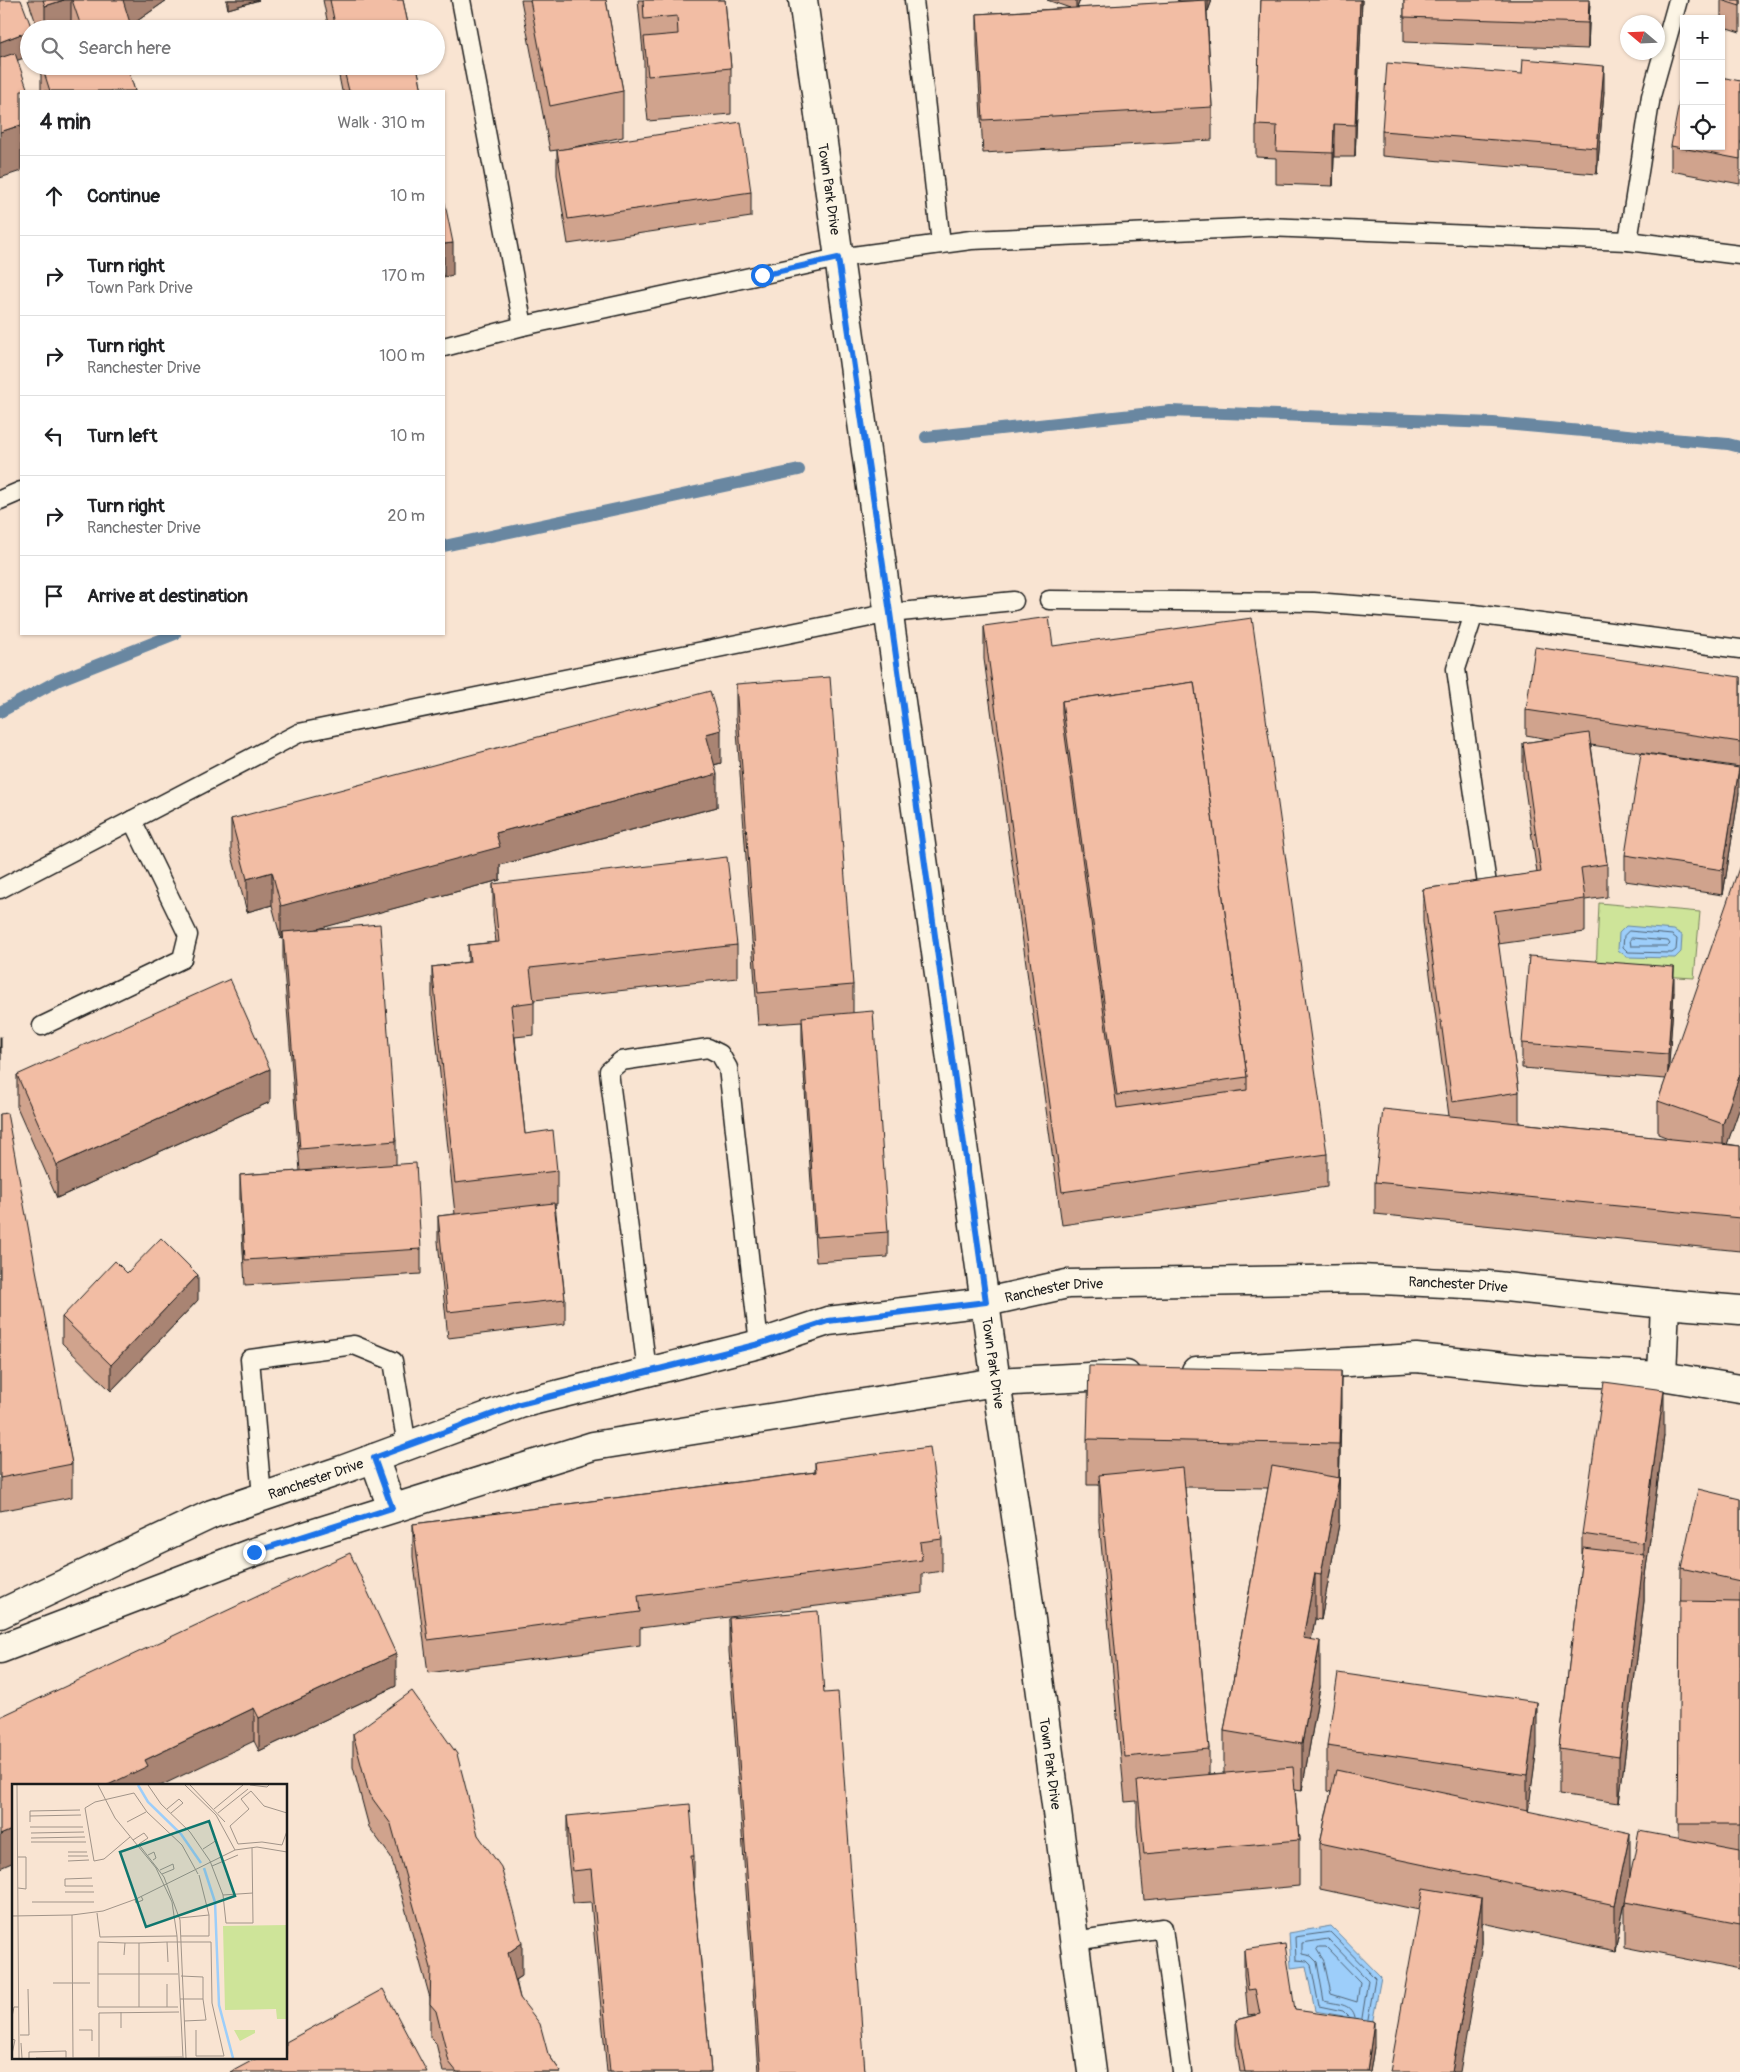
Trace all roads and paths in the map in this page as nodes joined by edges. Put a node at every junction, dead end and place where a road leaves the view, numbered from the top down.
1 (461, 0) edge
2 (803, 0) edge
3 (914, 0) edge
4 (1678, 0) edge
5 (1628, 241) junction
6 (941, 244) junction
7 (1740, 255) edge
8 (838, 258) junction
9 (523, 326) junction
10 (445, 347) edge
11 (20, 491) edge
12 (0, 500) edge
13 (1049, 600) dead end
14 (1014, 601) dead end
15 (890, 613) junction
16 (1474, 614) junction
17 (1740, 649) edge
18 (132, 820) junction
19 (0, 889) edge
20 (1489, 898) edge
21 (42, 1026) dead end
22 (986, 1302) junction
23 (1665, 1304) junction
24 (1740, 1310) edge
25 (759, 1344) junction
26 (648, 1371) junction
27 (1662, 1376) junction
28 (996, 1382) junction
29 (1740, 1389) edge
30 (406, 1446) junction
31 (374, 1458) junction
32 (262, 1497) junction
33 (392, 1508) junction
34 (0, 1614) edge
35 (0, 1649) edge
36 (1074, 1940) junction
37 (1092, 2072) edge
38 (1182, 2072) edge

1 - 9 lane
2 - 8 street, Town Park Drive
3 - 6 lane
4 - 5 lane
5 - 6 lane
5 - 7 lane
6 - 8 lane
8 - 9 lane
8 - 15 street, Town Park Drive
9 - 10 lane
11 - 12 lane
13 - 16 lane
14 - 15 lane
15 - 18 lane
15 - 22 street, Town Park Drive
16 - 17 lane
16 - 20 lane
18 - 19 lane
18 - 21 lane
22 - 23 street, Ranchester Drive
22 - 25 street, Ranchester Drive
22 - 28 street, Town Park Drive
23 - 24 street, Ranchester Drive
23 - 27 street
25 - 26 street, Ranchester Drive
25 - 26 lane
26 - 30 street, Ranchester Drive
27 - 28 street
27 - 29 street
28 - 33 street
28 - 36 street, Town Park Drive
30 - 31 street, Ranchester Drive
30 - 32 lane
31 - 32 street, Ranchester Drive
31 - 33 street
32 - 34 street, Ranchester Drive
33 - 35 street
36 - 37 street, Town Park Drive
36 - 38 lane

